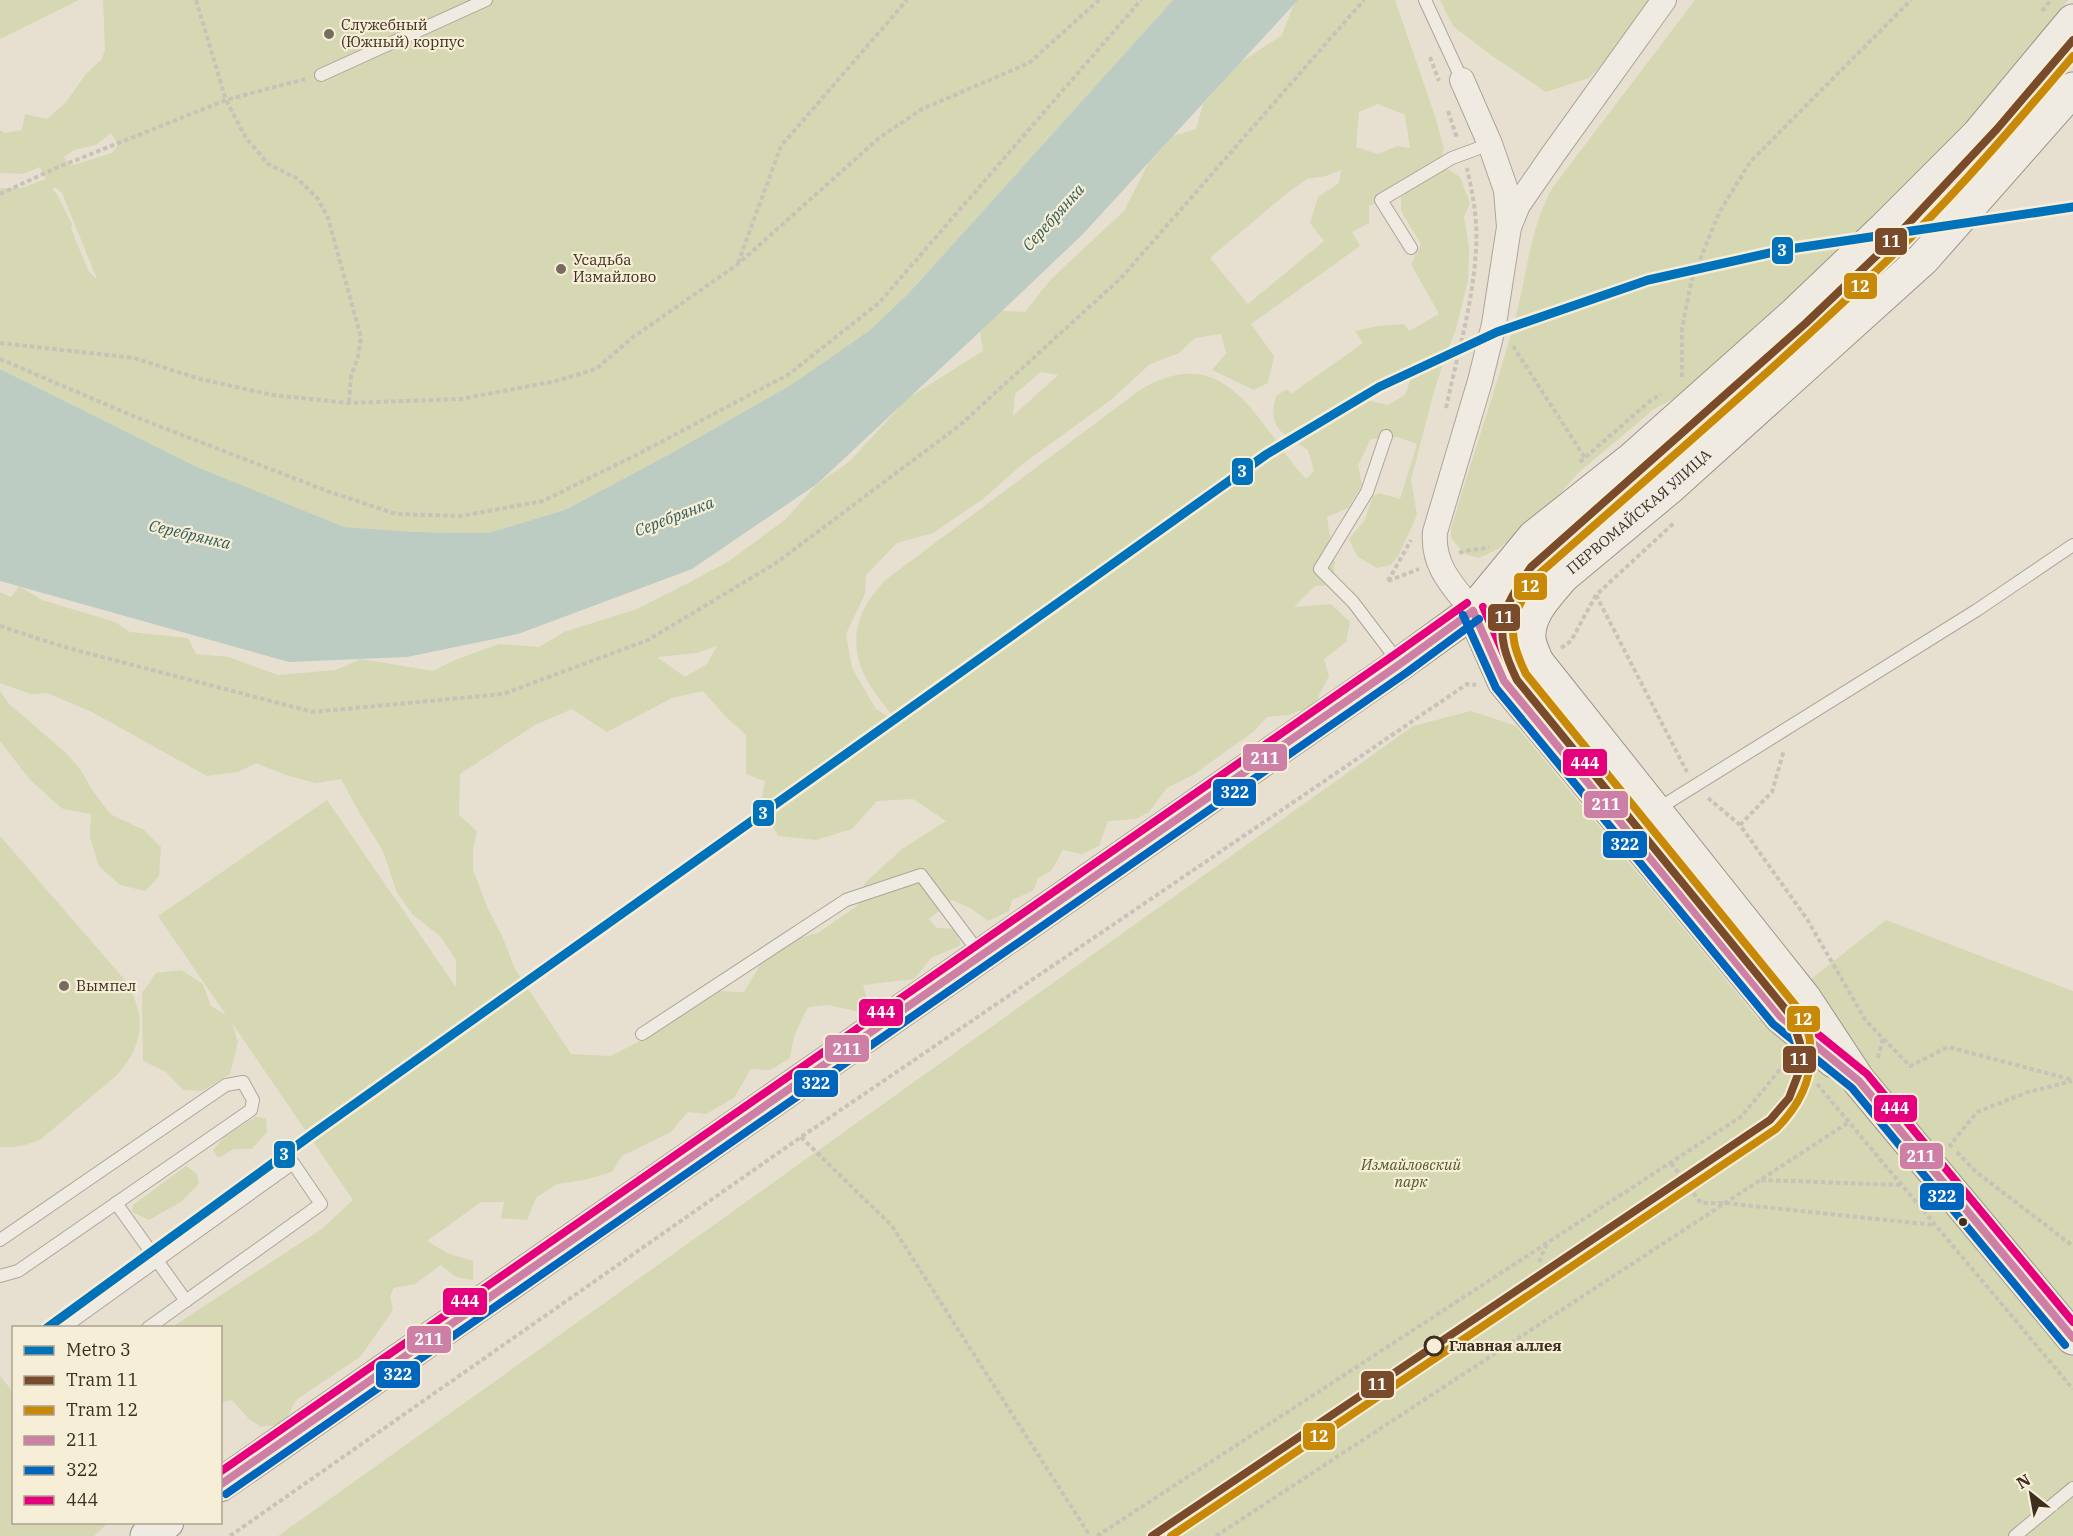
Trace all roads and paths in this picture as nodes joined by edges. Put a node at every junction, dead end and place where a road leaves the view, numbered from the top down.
1 (196, 0) edge
2 (486, 0) edge
3 (907, 0) edge
4 (1100, 0) edge
5 (1141, 0) edge
6 (1364, 0) edge
7 (1425, 0) edge
8 (1664, 0) edge
9 (1911, 0) edge
10 (2051, 0) edge
11 (2037, 18) dead end
12 (2073, 21) edge
13 (1428, 51) dead end
14 (321, 75) joint
15 (1452, 86) junction
16 (2073, 89) edge
17 (226, 100) junction
18 (1445, 102) dead end
19 (1490, 144) junction
20 (1462, 154) junction
21 (0, 194) edge
22 (1509, 227) junction
23 (1411, 248) dead end
24 (738, 264) junction
25 (1495, 318) junction
26 (0, 343) edge
27 (0, 359) edge
28 (1690, 373) dead end
29 (1666, 391) dead end
30 (349, 403) junction
31 (1443, 419) dead end
32 (1386, 436) dead end
33 (1585, 458) junction
34 (1578, 464) dead end
35 (1412, 536) dead end
36 (2073, 545) edge
37 (1563, 576) junction
38 (1388, 581) dead end
39 (1473, 611) junction
40 (0, 626) edge
41 (1547, 656) junction
42 (1400, 664) junction
43 (1467, 684) dead end
44 (1792, 726) junction
45 (1694, 786) junction
46 (1655, 810) junction
47 (1740, 825) junction
48 (1627, 830) junction
49 (981, 956) junction
50 (642, 1034) dead end
51 (1793, 1054) dead end
52 (1814, 1079) dead end
53 (1859, 1081) junction
54 (2073, 1081) edge
55 (1849, 1122) junction
56 (801, 1137) junction
57 (1671, 1163) junction
58 (1760, 1180) junction
59 (1901, 1185) junction
60 (116, 1203) junction
61 (1725, 1203) junction
62 (1935, 1225) junction
63 (0, 1240) edge
64 (1547, 1243) junction
65 (2073, 1246) edge
66 (157, 1260) junction
67 (1539, 1262) dead end
68 (0, 1276) edge
69 (186, 1300) junction
70 (66, 1326) edge
71 (151, 1326) edge
72 (2073, 1338) edge
73 (2073, 1389) edge
74 (222, 1484) edge
75 (2073, 1488) edge
76 (164, 1524) edge
77 (147, 1536) edge
78 (230, 1536) edge
79 (1090, 1536) edge
80 (1097, 1536) edge
81 (1216, 1536) edge
82 (2015, 1536) edge

1 - 17 path
2 - 14 lane
3 - 24 path
4 - 24 path
5 - 27 path
6 - 40 path
7 - 15 lane
8 - 22 street
9 - 28 path
10 - 11 path
12 - 39 main road
13 - 15 path
14 - 17 path
15 - 19 street
16 - 37 main road, ПЕРВОМАЙСКАЯ УЛИЦА
17 - 21 path
17 - 30 path
18 - 20 path
19 - 20 lane
19 - 22 street
20 - 23 lane
20 - 31 path
22 - 25 street
24 - 30 path
25 - 33 path
25 - 39 street
26 - 30 path
29 - 33 path
32 - 42 lane
33 - 34 path
35 - 38 path
36 - 44 lane
37 - 39 main road, ПЕРВОМАЙСКАЯ УЛИЦА
37 - 41 main road
39 - 41 main road
39 - 42 main road
39 - 48 main road
41 - 45 path
41 - 46 main road
42 - 49 main road
43 - 56 path
44 - 45 lane
44 - 47 path
45 - 46 lane
45 - 47 path
46 - 48 lane
46 - 53 main road
47 - 54 path
48 - 53 main road
49 - 50 lane
49 - 74 main road
51 - 57 path
52 - 55 path
53 - 72 main road
54 - 65 path
55 - 58 path
55 - 59 path
56 - 78 path
56 - 79 path
57 - 61 path
57 - 64 path
58 - 59 path
58 - 61 path
59 - 62 path
60 - 63 lane
60 - 66 lane
60 - 68 lane
61 - 62 path
61 - 81 path
62 - 73 path
64 - 67 path
64 - 80 path
66 - 69 lane
66 - 69 lane
66 - 70 lane
69 - 71 lane
75 - 82 lane
76 - 77 main road

